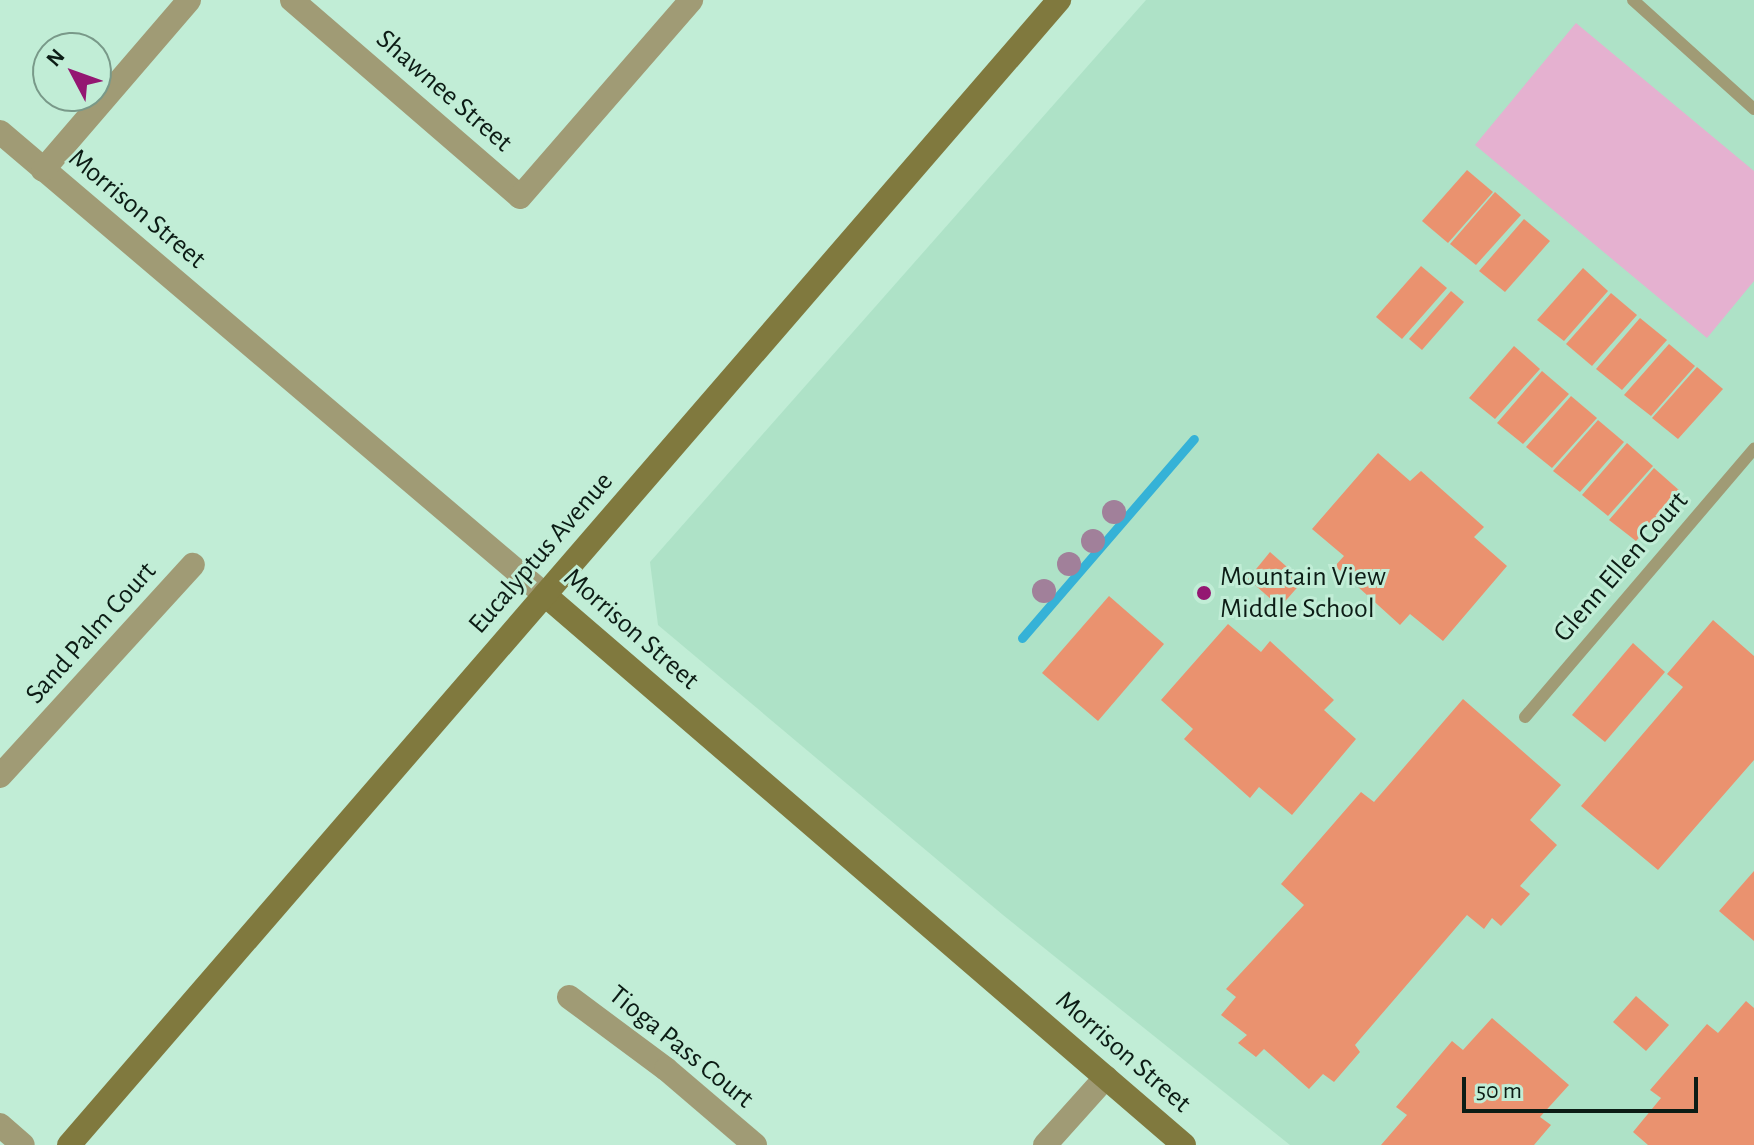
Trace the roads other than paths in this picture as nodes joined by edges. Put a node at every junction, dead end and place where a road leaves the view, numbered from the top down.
1 (189, 0) edge
2 (292, 0) edge
3 (691, 0) edge
4 (1059, 0) edge
5 (1633, 0) edge
6 (1754, 109) edge
7 (0, 132) edge
8 (43, 170) junction
9 (1754, 449) edge
10 (193, 565) dead end
11 (545, 595) junction
12 (1525, 717) dead end
13 (0, 776) edge
14 (569, 997) dead end
15 (1106, 1077) junction
16 (0, 1125) edge
17 (23, 1145) edge
18 (69, 1145) edge
19 (755, 1145) edge
20 (1045, 1145) edge
21 (1184, 1145) edge

1 - 8 street
2 - 3 street, Shawnee Street
4 - 11 main road, Eucalyptus Avenue
5 - 6 lane
7 - 8 street, Morrison Street
8 - 11 street, Morrison Street
9 - 12 lane, Glenn Ellen Court
10 - 13 street, Sand Palm Court
11 - 15 main road, Morrison Street
11 - 18 main road, Eucalyptus Avenue
14 - 19 street, Tioga Pass Court
15 - 20 street
15 - 21 main road, Morrison Street
16 - 17 street

